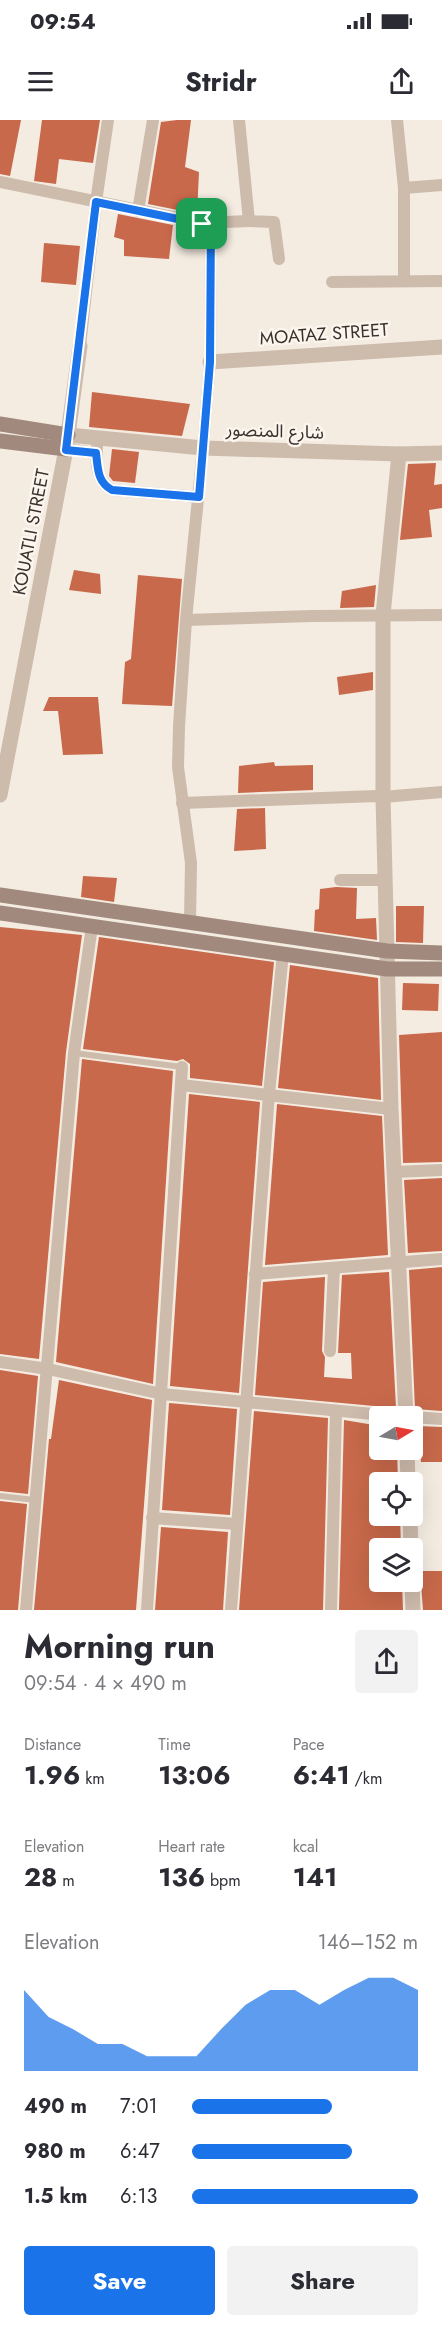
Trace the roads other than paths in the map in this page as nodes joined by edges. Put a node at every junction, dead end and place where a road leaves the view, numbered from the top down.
1 (108, 120) edge
2 (153, 120) edge
3 (239, 120) edge
4 (397, 120) edge
5 (0, 182) edge
6 (442, 184) edge
7 (404, 188) junction
8 (96, 202) junction
9 (138, 211) junction
10 (249, 220) junction
11 (211, 223) junction
12 (279, 258) dead end
13 (404, 280) junction
14 (442, 281) edge
15 (332, 282) dead end
16 (80, 346) joint
17 (442, 347) edge
18 (210, 362) junction
19 (0, 424) edge
20 (0, 441) edge
21 (67, 442) junction
22 (97, 446) junction
23 (203, 448) junction
24 (442, 453) edge
25 (399, 454) junction
26 (199, 497) junction
27 (383, 615) junction
28 (442, 615) edge
29 (186, 621) junction
30 (442, 792) edge
31 (0, 795) edge
32 (383, 797) junction
33 (182, 803) junction
34 (340, 880) dead end
35 (384, 880) junction
36 (0, 895) edge
37 (0, 913) edge
38 (190, 921) junction
39 (92, 926) junction
40 (387, 951) junction
41 (283, 953) junction
42 (442, 953) edge
43 (387, 969) junction
44 (442, 969) edge
45 (74, 1053) junction
46 (182, 1067) joint
47 (181, 1085) junction
48 (269, 1094) junction
49 (392, 1109) junction
50 (442, 1170) edge
51 (394, 1172) junction
52 (442, 1260) edge
53 (399, 1264) junction
54 (334, 1268) junction
55 (255, 1274) junction
56 (330, 1352) dead end
57 (0, 1362) edge
58 (48, 1369) junction
59 (162, 1394) junction
60 (245, 1403) junction
61 (406, 1406) edge
62 (336, 1412) junction
63 (369, 1414) edge
64 (423, 1418) edge
65 (442, 1419) edge
66 (0, 1496) edge
67 (34, 1500) junction
68 (152, 1518) junction
69 (237, 1524) junction
70 (412, 1592) edge
71 (26, 1610) edge
72 (147, 1610) edge
73 (231, 1610) edge
74 (331, 1610) edge
75 (413, 1610) edge

1 - 8 street
2 - 9 street
3 - 10 street
4 - 7 street
5 - 8 street
6 - 7 street
7 - 13 street
8 - 9 street
8 - 16 street
9 - 11 street
10 - 11 street
10 - 12 street
11 - 18 street
13 - 14 street
13 - 15 street
16 - 21 street, KOUATLI STREET
17 - 18 street, MOATAZ STREET
18 - 23 street
19 - 21 main road, شارع المنصور
20 - 21 main road, شارع المنصور
21 - 22 street, شارع المنصور
21 - 31 street, KOUATLI STREET
22 - 23 street, شارع المنصور
22 - 26 street
23 - 25 street, شارع المنصور
23 - 26 street
24 - 25 street, شارع المنصور
25 - 27 street
26 - 29 street
27 - 28 street
27 - 29 street
27 - 32 street
29 - 33 street
30 - 32 street
32 - 33 street
32 - 35 street
33 - 38 street
34 - 35 street
35 - 40 street
36 - 38 main road
37 - 39 main road
38 - 40 main road
39 - 41 main road
39 - 45 street
40 - 42 main road
40 - 43 street
41 - 43 main road
41 - 48 street
43 - 44 main road
43 - 49 street
45 - 46 lane
45 - 58 street
46 - 47 street
47 - 48 street
47 - 59 street
48 - 49 street
48 - 55 street
49 - 51 street
50 - 51 street
51 - 53 street
52 - 53 street
53 - 54 street
53 - 61 street
54 - 55 street
54 - 56 street
55 - 60 street
57 - 58 street
58 - 59 street
58 - 67 street
59 - 60 street
59 - 68 street
60 - 62 street
60 - 69 street
62 - 63 street
62 - 74 street
64 - 65 street
66 - 67 lane
67 - 71 street
68 - 69 street
68 - 72 street
69 - 73 street
70 - 75 street

